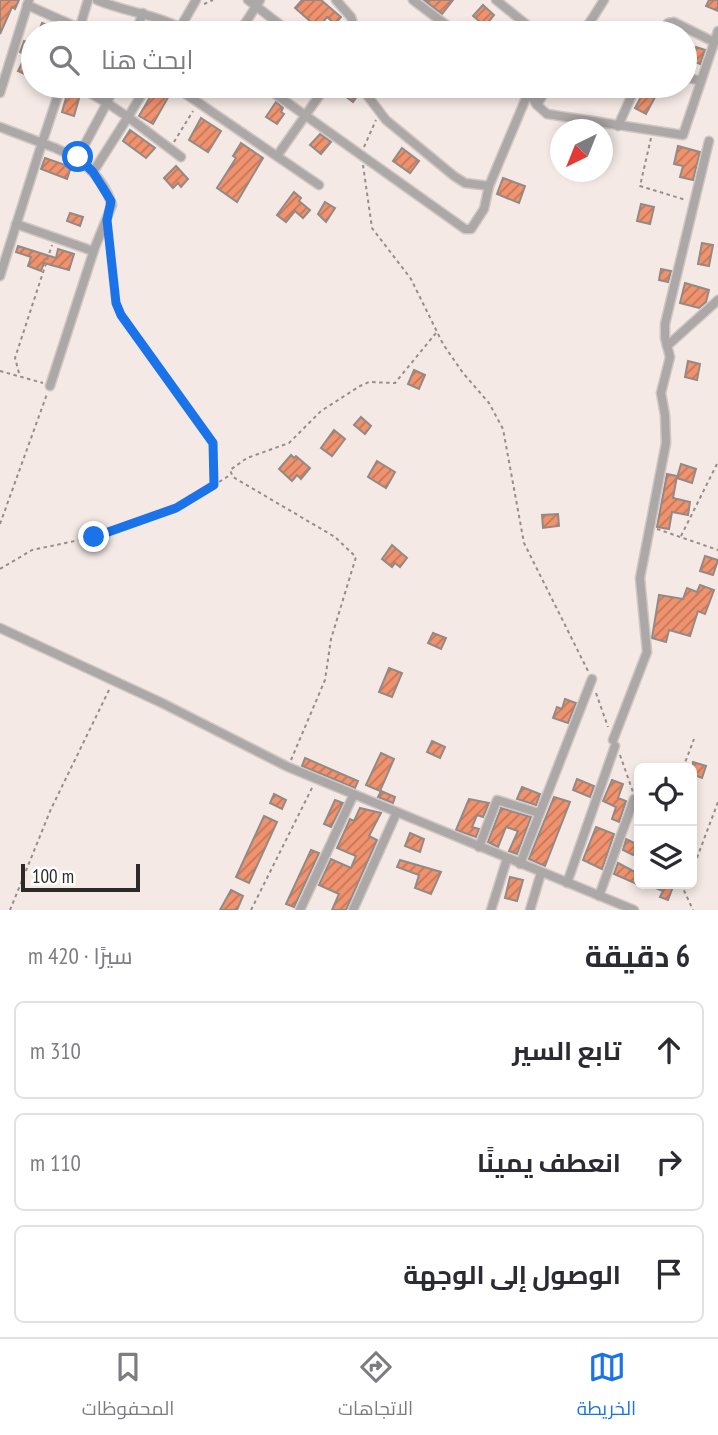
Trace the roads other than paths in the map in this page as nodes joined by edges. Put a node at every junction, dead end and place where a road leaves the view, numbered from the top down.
1 (88, 0) edge
2 (97, 0) edge
3 (196, 0) edge
4 (248, 0) edge
5 (336, 0) edge
6 (413, 0) edge
7 (604, 0) edge
8 (499, 1) edge
9 (28, 3) edge
10 (258, 3) edge
11 (143, 13) junction
12 (22, 21) edge
13 (62, 21) edge
14 (82, 21) edge
15 (140, 21) edge
16 (160, 21) edge
17 (184, 21) edge
18 (247, 21) edge
19 (278, 21) edge
20 (352, 21) edge
21 (441, 21) edge
22 (523, 21) edge
23 (591, 21) edge
24 (21, 26) edge
25 (718, 31) edge
26 (697, 34) edge
27 (714, 42) junction
28 (697, 80) edge
29 (701, 81) junction
30 (0, 93) edge
31 (697, 93) edge
32 (57, 98) edge
33 (98, 98) edge
34 (109, 98) edge
35 (140, 98) edge
36 (193, 98) edge
37 (281, 98) edge
38 (318, 98) edge
39 (370, 98) edge
40 (523, 98) edge
41 (533, 98) edge
42 (541, 98) edge
43 (631, 98) edge
44 (695, 98) edge
45 (107, 103) junction
46 (537, 105) junction
47 (307, 116) junction
48 (128, 117) junction
49 (618, 126) junction
50 (0, 127) edge
51 (709, 141) dead end
52 (42, 143) junction
53 (277, 156) junction
54 (78, 157) junction
55 (181, 157) dead end
56 (93, 172) junction
57 (319, 185) dead end
58 (489, 186) junction
59 (16, 224) junction
60 (93, 251) junction
61 (0, 276) edge
62 (718, 300) edge
63 (667, 346) junction
64 (50, 386) road end
65 (0, 628) edge
66 (592, 679) road end
67 (353, 796) junction
68 (634, 799) road end
69 (539, 813) junction
70 (396, 814) junction
71 (479, 847) junction
72 (507, 859) junction
73 (520, 864) junction
74 (541, 873) junction
75 (567, 883) junction
76 (598, 896) junction
77 (300, 910) edge
78 (353, 910) edge
79 (491, 910) edge
80 (530, 910) edge
81 (635, 910) edge

1 - 14 street
2 - 11 street
3 - 17 street
4 - 10 street
5 - 20 street
6 - 21 street
7 - 23 street
8 - 22 street
9 - 12 street
9 - 13 street
10 - 18 street
10 - 19 street
11 - 15 street
11 - 16 street
24 - 30 street
25 - 27 street
26 - 27 street
27 - 29 street
28 - 29 street
29 - 31 street
32 - 52 street
33 - 45 street
34 - 45 street
35 - 48 street
36 - 53 street
37 - 47 street
38 - 47 street
39 - 58 street
40 - 58 street
41 - 46 street
42 - 46 street
43 - 49 street
44 - 49 street
45 - 48 street
45 - 54 street
46 - 49 street
47 - 53 street
47 - 58 street
48 - 55 street
48 - 56 street
50 - 52 street
51 - 63 street
52 - 54 street
52 - 59 street
53 - 57 street
54 - 56 street
56 - 60 street
59 - 60 street
59 - 61 street
60 - 64 street
62 - 63 street
63 - 75 street
65 - 67 street
66 - 69 street
67 - 70 street
67 - 77 street
68 - 76 street
69 - 71 street
69 - 73 street
70 - 71 street
70 - 78 street
71 - 72 street
72 - 73 street
72 - 79 street
73 - 74 street
74 - 75 street
74 - 80 street
75 - 76 street
76 - 81 street

